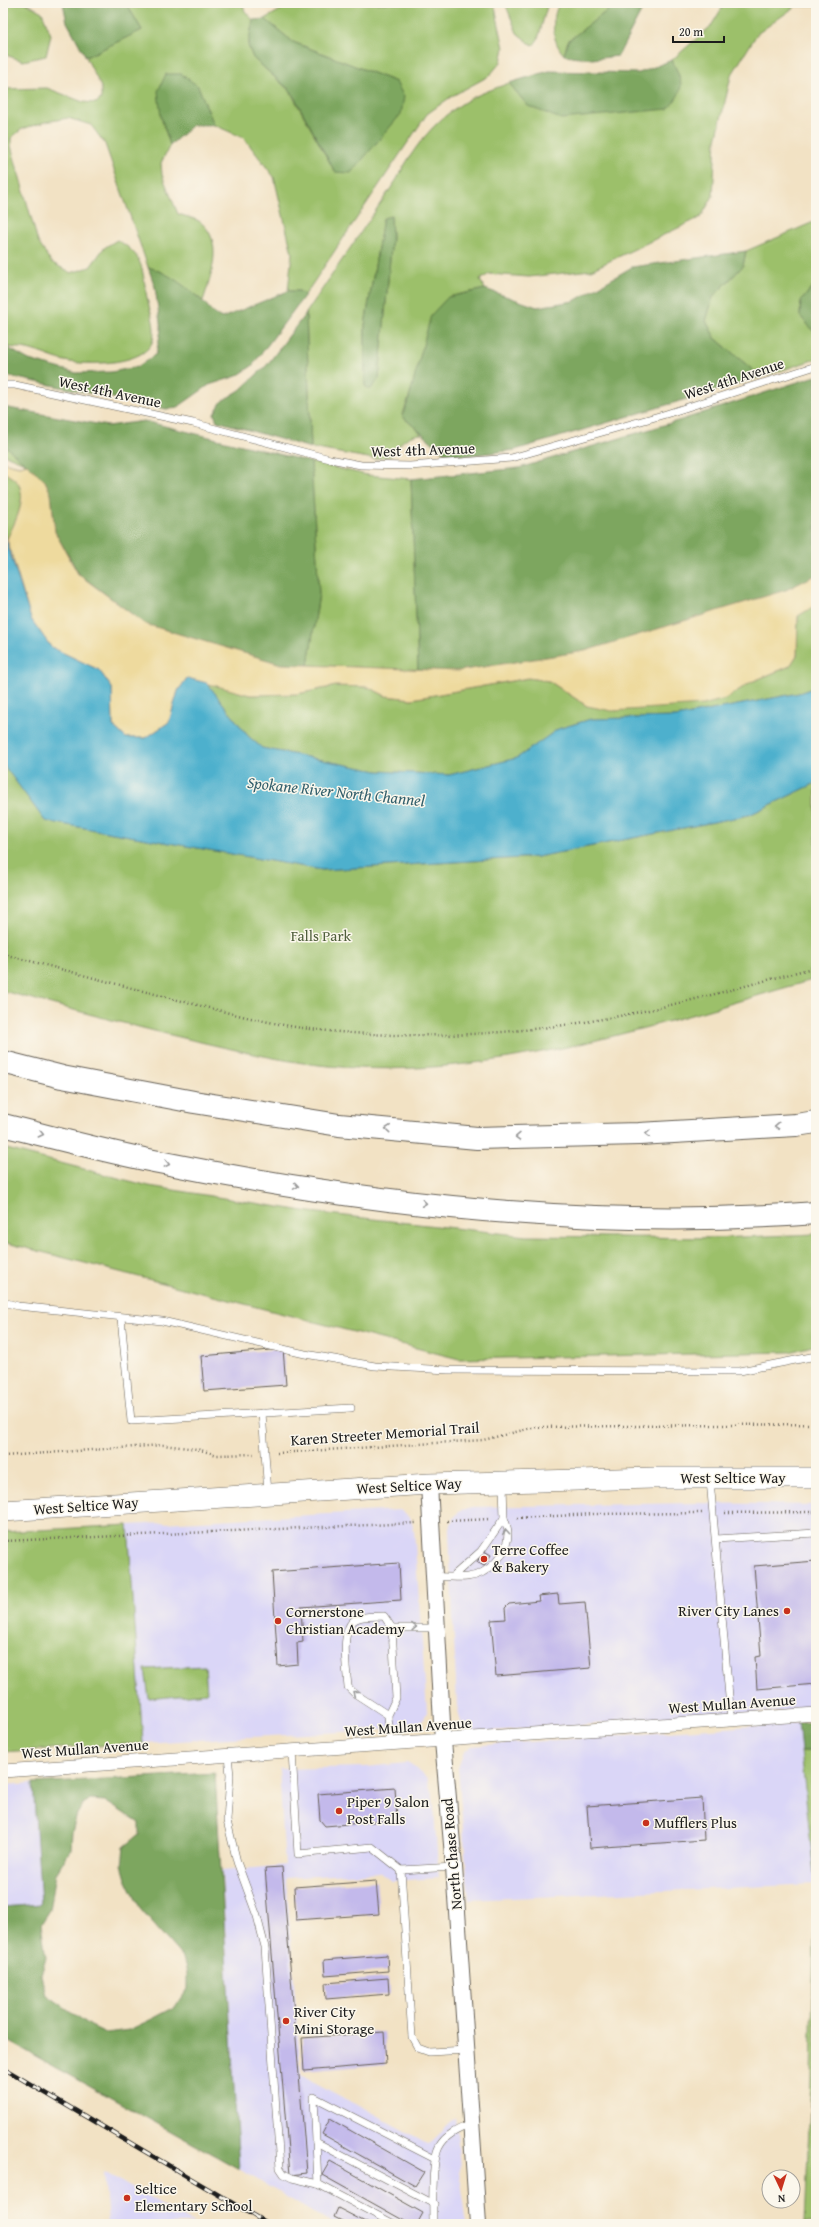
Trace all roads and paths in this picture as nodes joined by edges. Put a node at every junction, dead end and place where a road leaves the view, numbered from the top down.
1 (816, 366) edge
2 (3, 385) edge
3 (3, 954) edge
4 (816, 967) edge
5 (3, 1062) edge
6 (816, 1122) edge
7 (3, 1125) edge
8 (816, 1213) edge
9 (3, 1302) edge
10 (121, 1318) junction
11 (816, 1356) edge
12 (351, 1408) dead end
13 (262, 1413) junction
14 (816, 1424) edge
15 (265, 1454) junction
16 (3, 1456) edge
17 (710, 1478) junction
18 (816, 1478) edge
19 (503, 1482) junction
20 (429, 1484) junction
21 (268, 1494) junction
22 (3, 1512) edge
23 (816, 1512) edge
24 (713, 1513) junction
25 (504, 1518) junction
26 (430, 1522) junction
27 (816, 1533) edge
28 (716, 1539) junction
29 (3, 1541) edge
30 (453, 1576) junction
31 (433, 1577) junction
32 (392, 1628) junction
33 (436, 1628) junction
34 (816, 1714) edge
35 (388, 1715) junction
36 (731, 1719) junction
37 (443, 1741) junction
38 (390, 1744) junction
39 (292, 1751) junction
40 (228, 1756) junction
41 (3, 1771) edge
42 (454, 1867) junction
43 (401, 1870) junction
44 (466, 2050) junction
45 (471, 2124) junction
46 (316, 2142) junction
47 (435, 2160) junction
48 (318, 2184) junction
49 (434, 2204) junction
50 (394, 2224) edge
51 (433, 2224) edge
52 (478, 2224) edge

1 - 2 lane, West 4th Avenue
3 - 4 path
6 -> 5 highway
7 -> 8 highway
9 - 10 lane
10 - 11 lane
10 - 13 lane
12 - 13 lane
13 - 15 lane
14 - 15 path, Karen Streeter Memorial Trail
15 - 16 path, Karen Streeter Memorial Trail
15 - 21 lane
17 - 18 main road, West Seltice Way
17 - 19 main road, West Seltice Way
17 - 24 lane
19 - 20 main road, West Seltice Way
19 - 25 lane
20 - 21 main road, West Seltice Way
20 - 26 street, North Chase Road
21 - 22 main road, West Seltice Way
23 - 24 path
24 - 25 path
24 - 28 lane
25 - 26 path
25 - 30 lane
30 -> 25 lane
26 - 29 path
26 - 31 street, North Chase Road
27 - 28 lane
28 - 36 lane
30 - 31 lane
31 - 33 street, North Chase Road
32 -> 33 lane
32 - 35 lane
35 -> 32 lane
33 - 37 street, North Chase Road
34 - 36 street, West Mullan Avenue
35 - 38 lane
36 - 37 street, West Mullan Avenue
37 - 38 street, West Mullan Avenue
37 - 42 street, North Chase Road
38 - 39 street, West Mullan Avenue
39 - 40 street, West Mullan Avenue
39 - 43 lane
40 - 41 street, West Mullan Avenue
40 - 48 lane
42 - 43 lane
42 - 44 street, North Chase Road
43 - 44 lane
44 - 45 street, North Chase Road
45 - 47 lane
45 - 52 street, North Chase Road
46 - 47 lane
46 - 48 lane
46 - 49 lane
47 - 49 lane
48 - 50 lane
49 - 51 lane

